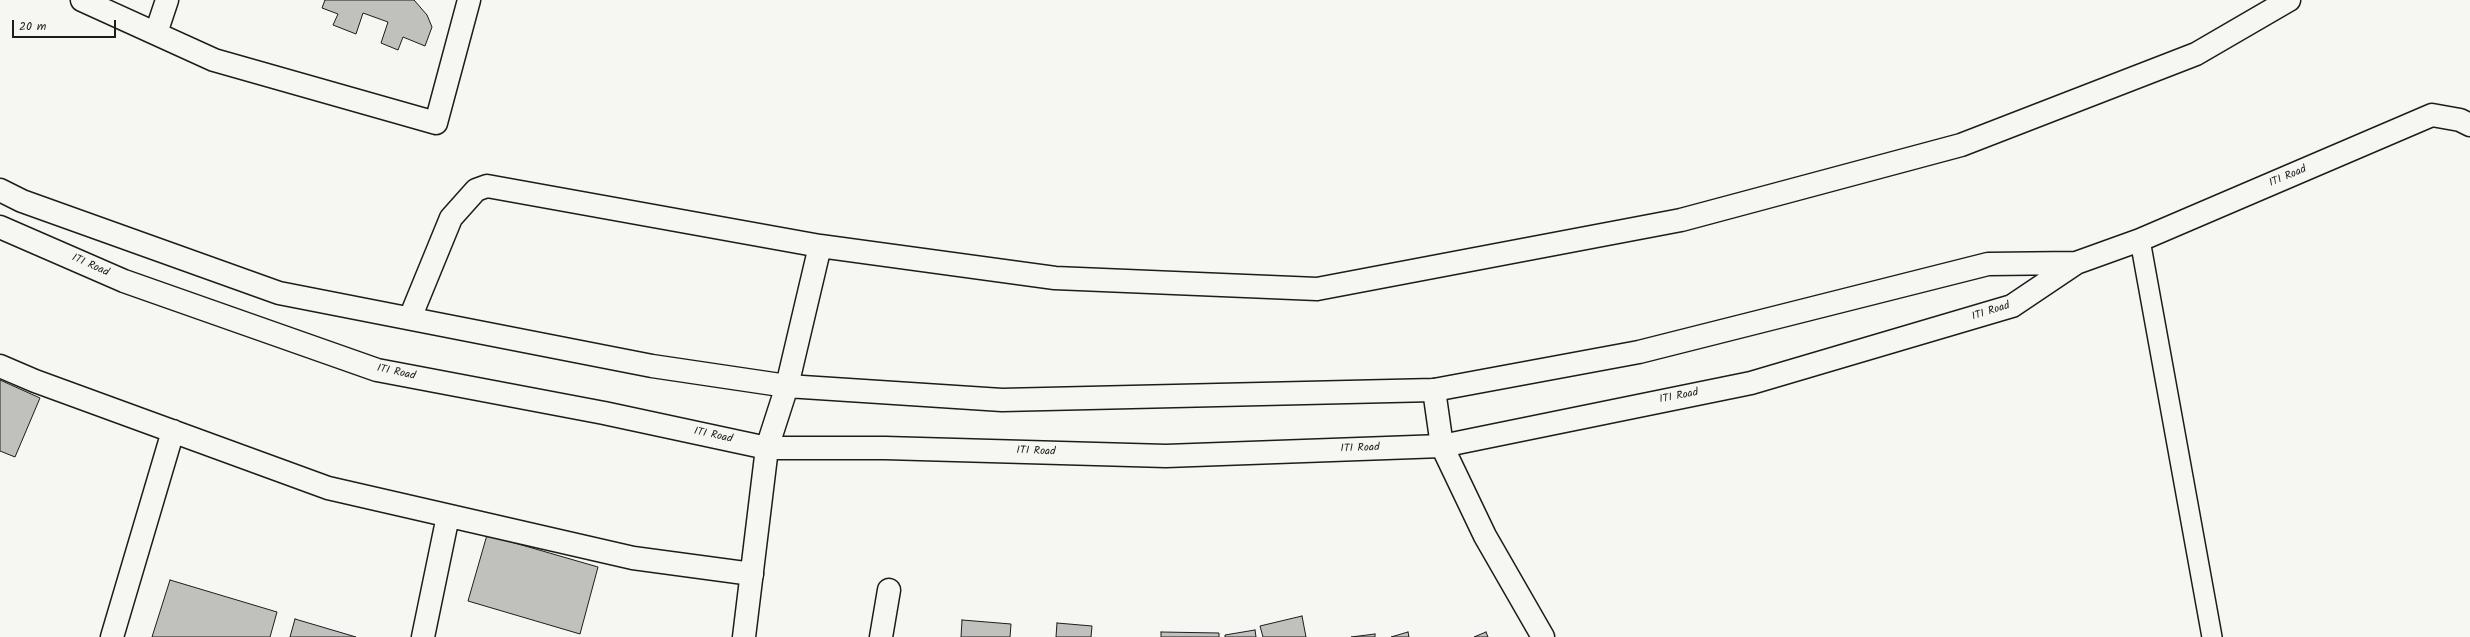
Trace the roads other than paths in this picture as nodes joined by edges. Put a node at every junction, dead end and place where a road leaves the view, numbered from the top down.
1 (82, 0) edge
2 (167, 0) edge
3 (469, 0) edge
4 (2289, 0) edge
5 (156, 33) junction
6 (2470, 125) edge
7 (0, 190) edge
8 (0, 227) edge
9 (2140, 240) junction
10 (820, 246) junction
11 (2076, 263) junction
12 (410, 318) junction
13 (0, 366) edge
14 (787, 386) junction
15 (1434, 390) junction
16 (173, 431) junction
17 (1442, 446) junction
18 (767, 448) junction
19 (448, 516) junction
20 (752, 574) junction
21 (889, 590) dead end
22 (112, 637) edge
23 (423, 637) edge
24 (744, 637) edge
25 (881, 637) edge
26 (1544, 637) edge
27 (2212, 637) edge

1 - 5 street
2 - 5 street
3 - 5 street
4 - 10 street
6 - 9 street, ITI Road
7 - 12 street, ITI Road
8 - 18 street, ITI Road
9 - 11 street, ITI Road
9 - 27 lane
10 - 12 street
10 - 14 street
11 - 15 street, ITI Road
11 - 17 street, ITI Road
12 - 14 street, ITI Road
13 - 16 street
14 - 15 street, ITI Road
14 - 18 street
15 - 17 street
16 - 19 street
16 - 22 street
17 - 18 street, ITI Road
17 - 26 street
18 - 20 street
19 - 20 street
19 - 23 street
20 - 24 street
21 - 25 street

